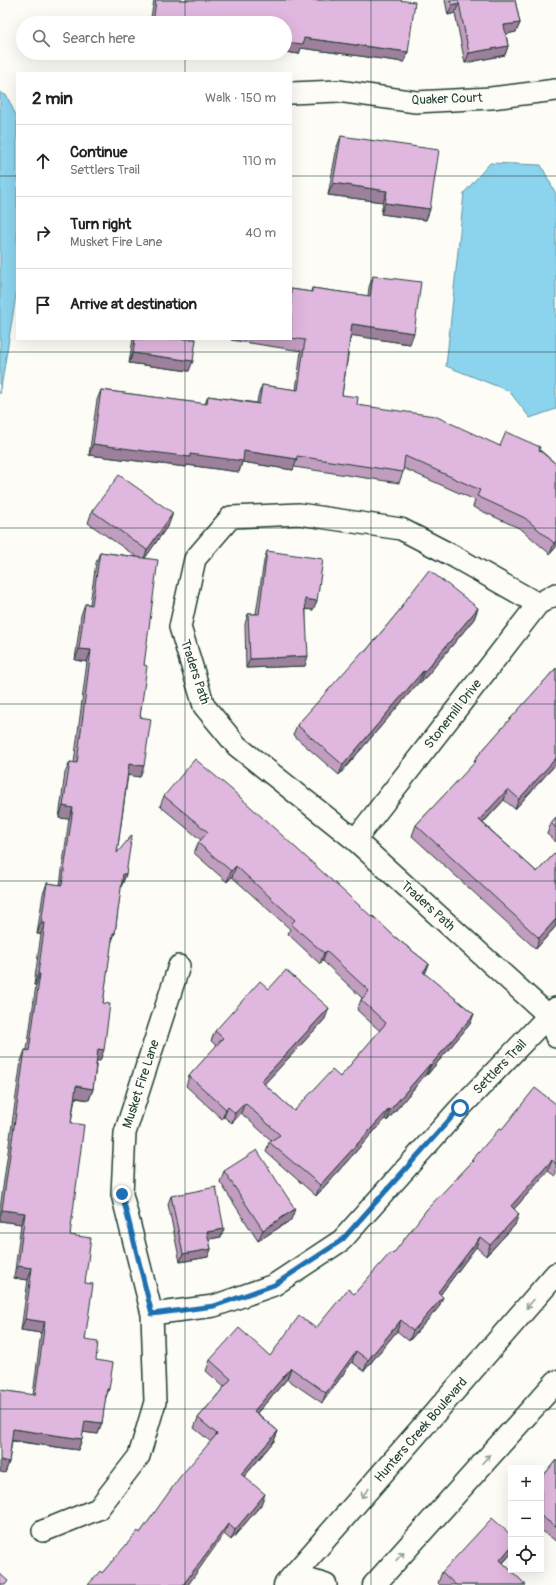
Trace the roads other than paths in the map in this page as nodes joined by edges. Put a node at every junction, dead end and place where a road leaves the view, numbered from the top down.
1 (556, 90) edge
2 (292, 93) edge
3 (556, 594) edge
4 (538, 604) junction
5 (355, 840) junction
6 (180, 966) dead end
7 (554, 1015) edge
8 (556, 1037) edge
9 (556, 1274) edge
10 (152, 1314) junction
11 (556, 1382) edge
12 (43, 1531) dead end
13 (293, 1582) edge
14 (326, 1585) edge
15 (374, 1585) edge

1 - 2 street, Quaker Court
3 - 4 street, Stonemill Drive
4 - 5 street, Stonemill Drive
4 - 5 street, Traders Path
5 - 7 street, Traders Path
6 - 10 street, Musket Fire Lane
7 - 8 street, Traders Path
7 - 10 street, Settlers Trail
9 -> 13 street, Hunters Creek Boulevard
10 - 12 street, Musket Fire Lane
15 -> 11 street
13 - 14 street

